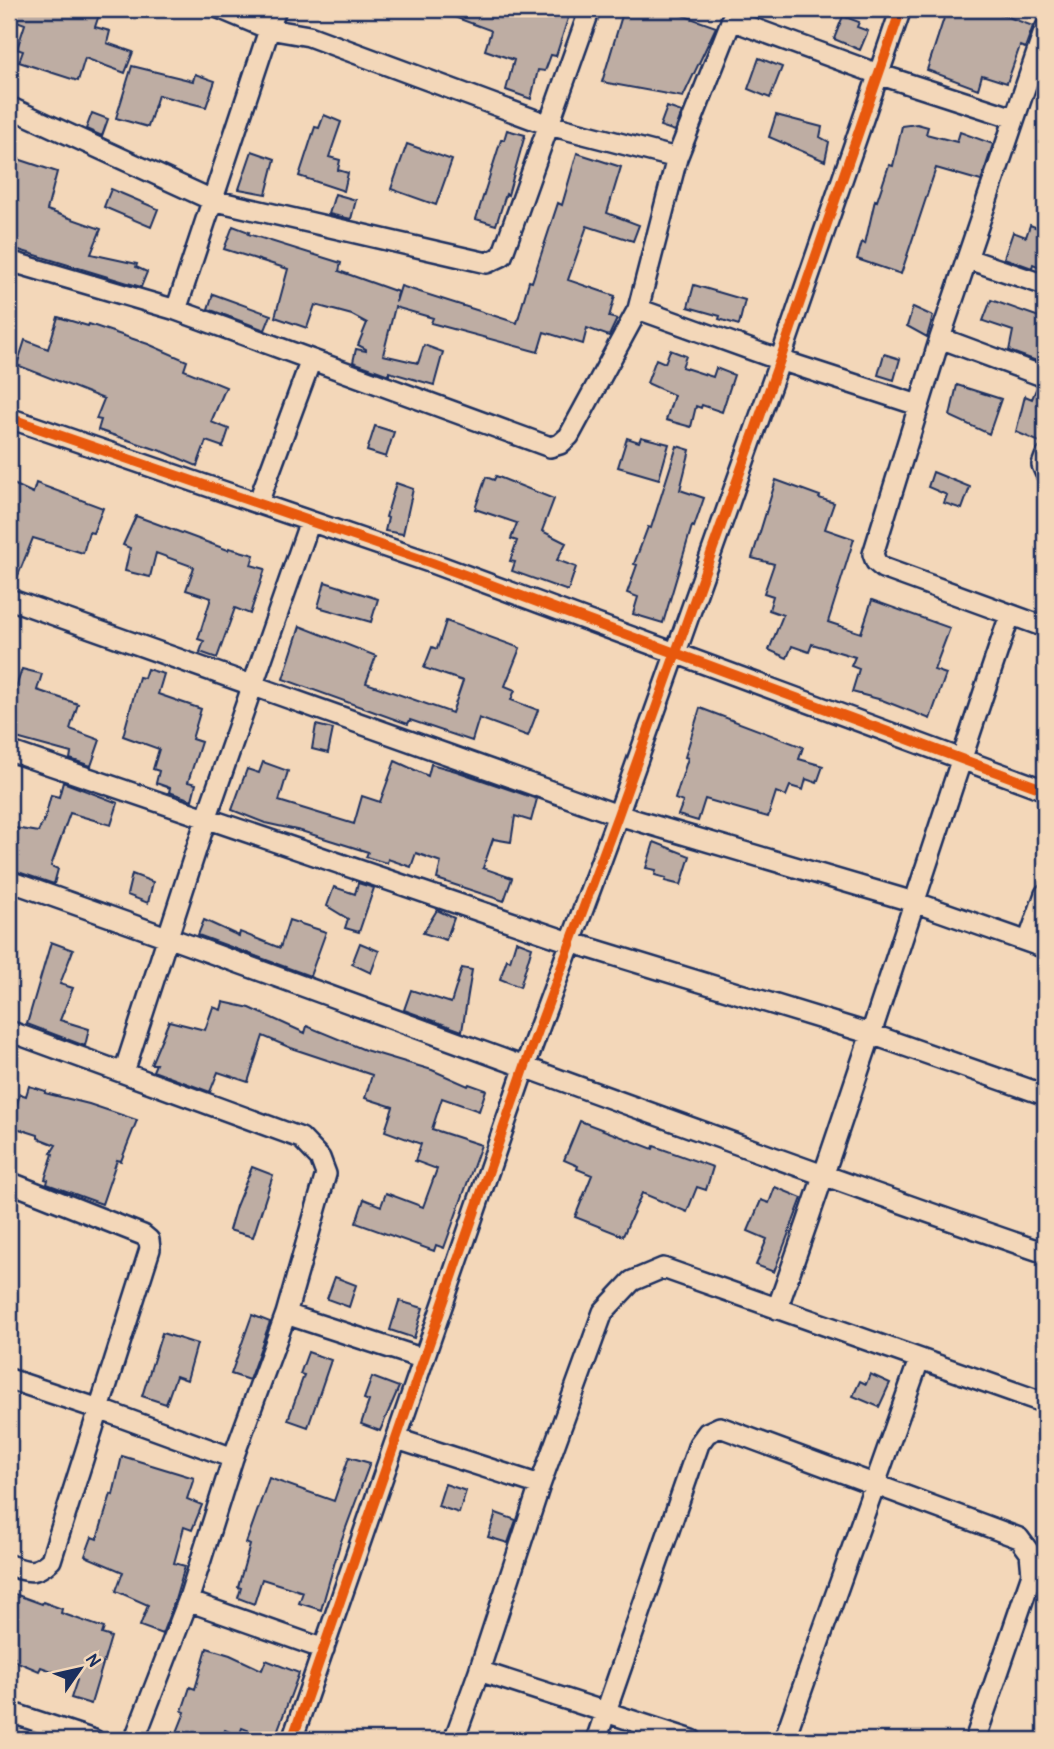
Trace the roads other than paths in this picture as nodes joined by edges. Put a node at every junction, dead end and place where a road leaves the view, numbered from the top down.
1 (221, 9) edge
2 (276, 9) edge
3 (590, 9) edge
4 (901, 9) edge
5 (733, 14) edge
6 (270, 29) junction
7 (1045, 29) edge
8 (878, 74) junction
9 (9, 107) edge
10 (1014, 118) junction
11 (548, 125) junction
12 (677, 158) junction
13 (212, 200) junction
14 (968, 259) junction
15 (9, 261) edge
16 (1045, 285) edge
17 (638, 309) junction
18 (176, 310) junction
19 (940, 338) junction
20 (312, 360) junction
21 (780, 360) junction
22 (1045, 377) edge
23 (918, 405) junction
24 (9, 418) edge
25 (1045, 457) edge
26 (1045, 472) edge
27 (258, 503) junction
28 (310, 521) junction
29 (9, 599) edge
30 (1010, 615) junction
31 (1045, 627) edge
32 (674, 653) junction
33 (253, 687) junction
34 (9, 751) edge
35 (960, 760) junction
36 (1045, 790) edge
37 (618, 815) junction
38 (206, 819) junction
39 (9, 881) edge
40 (1045, 894) edge
41 (914, 902) junction
42 (167, 936) junction
43 (570, 942) junction
44 (1037, 945) edge
45 (9, 1031) edge
46 (871, 1034) junction
47 (525, 1066) junction
48 (124, 1072) junction
49 (1045, 1095) edge
50 (824, 1177) junction
51 (9, 1182) edge
52 (1045, 1253) edge
53 (777, 1309) junction
54 (286, 1314) junction
55 (424, 1359) junction
56 (919, 1360) junction
57 (9, 1379) edge
58 (1045, 1403) edge
59 (99, 1409) junction
60 (397, 1439) junction
61 (233, 1458) junction
62 (540, 1485) junction
63 (874, 1485) junction
64 (9, 1565) edge
65 (188, 1601) junction
66 (324, 1649) junction
67 (479, 1671) junction
68 (606, 1711) junction
69 (9, 1712) edge
70 (93, 1740) edge
71 (132, 1740) edge
72 (292, 1740) edge
73 (454, 1740) edge
74 (596, 1740) edge
75 (692, 1740) edge
76 (784, 1740) edge
77 (975, 1740) edge

1 - 6 street
2 - 6 street
3 - 11 street
4 - 8 street
5 - 8 street
5 - 12 street
6 - 11 street
6 - 13 street
7 - 10 street
8 - 10 street
8 - 21 street
9 - 13 street
10 - 14 street
11 - 12 street
11 - 13 street
12 - 17 street
13 - 18 street
14 - 16 street
14 - 19 street
15 - 18 street
17 - 20 street
17 - 21 street
18 - 20 street
19 - 22 street
19 - 23 street
20 - 27 street
21 - 23 street
21 - 32 street
23 - 30 street
24 - 27 street
25 - 26 street
27 - 28 street
28 - 32 street
28 - 33 street
29 - 33 street
30 - 31 street
30 - 35 street
32 - 35 street
32 - 37 street
33 - 37 street
33 - 38 street
34 - 38 street
35 - 36 street
35 - 41 street
37 - 41 street
37 - 43 street
38 - 42 street
38 - 43 street
39 - 42 street
40 - 44 street
41 - 44 street
41 - 46 street
42 - 47 street
42 - 48 street
43 - 46 street
43 - 47 street
45 - 48 street
46 - 49 street
46 - 50 street
47 - 50 street
47 - 55 street
48 - 54 street
50 - 52 street
50 - 53 street
51 - 59 street
53 - 56 street
53 - 62 street
54 - 55 street
54 - 61 street
55 - 60 street
56 - 58 street
56 - 63 street
57 - 59 street
59 - 61 street
59 - 64 street
60 - 62 street
60 - 66 street
61 - 65 street
62 - 67 street
63 - 68 street
63 - 76 street
63 - 77 street
65 - 66 street
65 - 71 street
66 - 72 street
67 - 68 street
67 - 73 street
68 - 74 street
68 - 75 street
69 - 70 street

